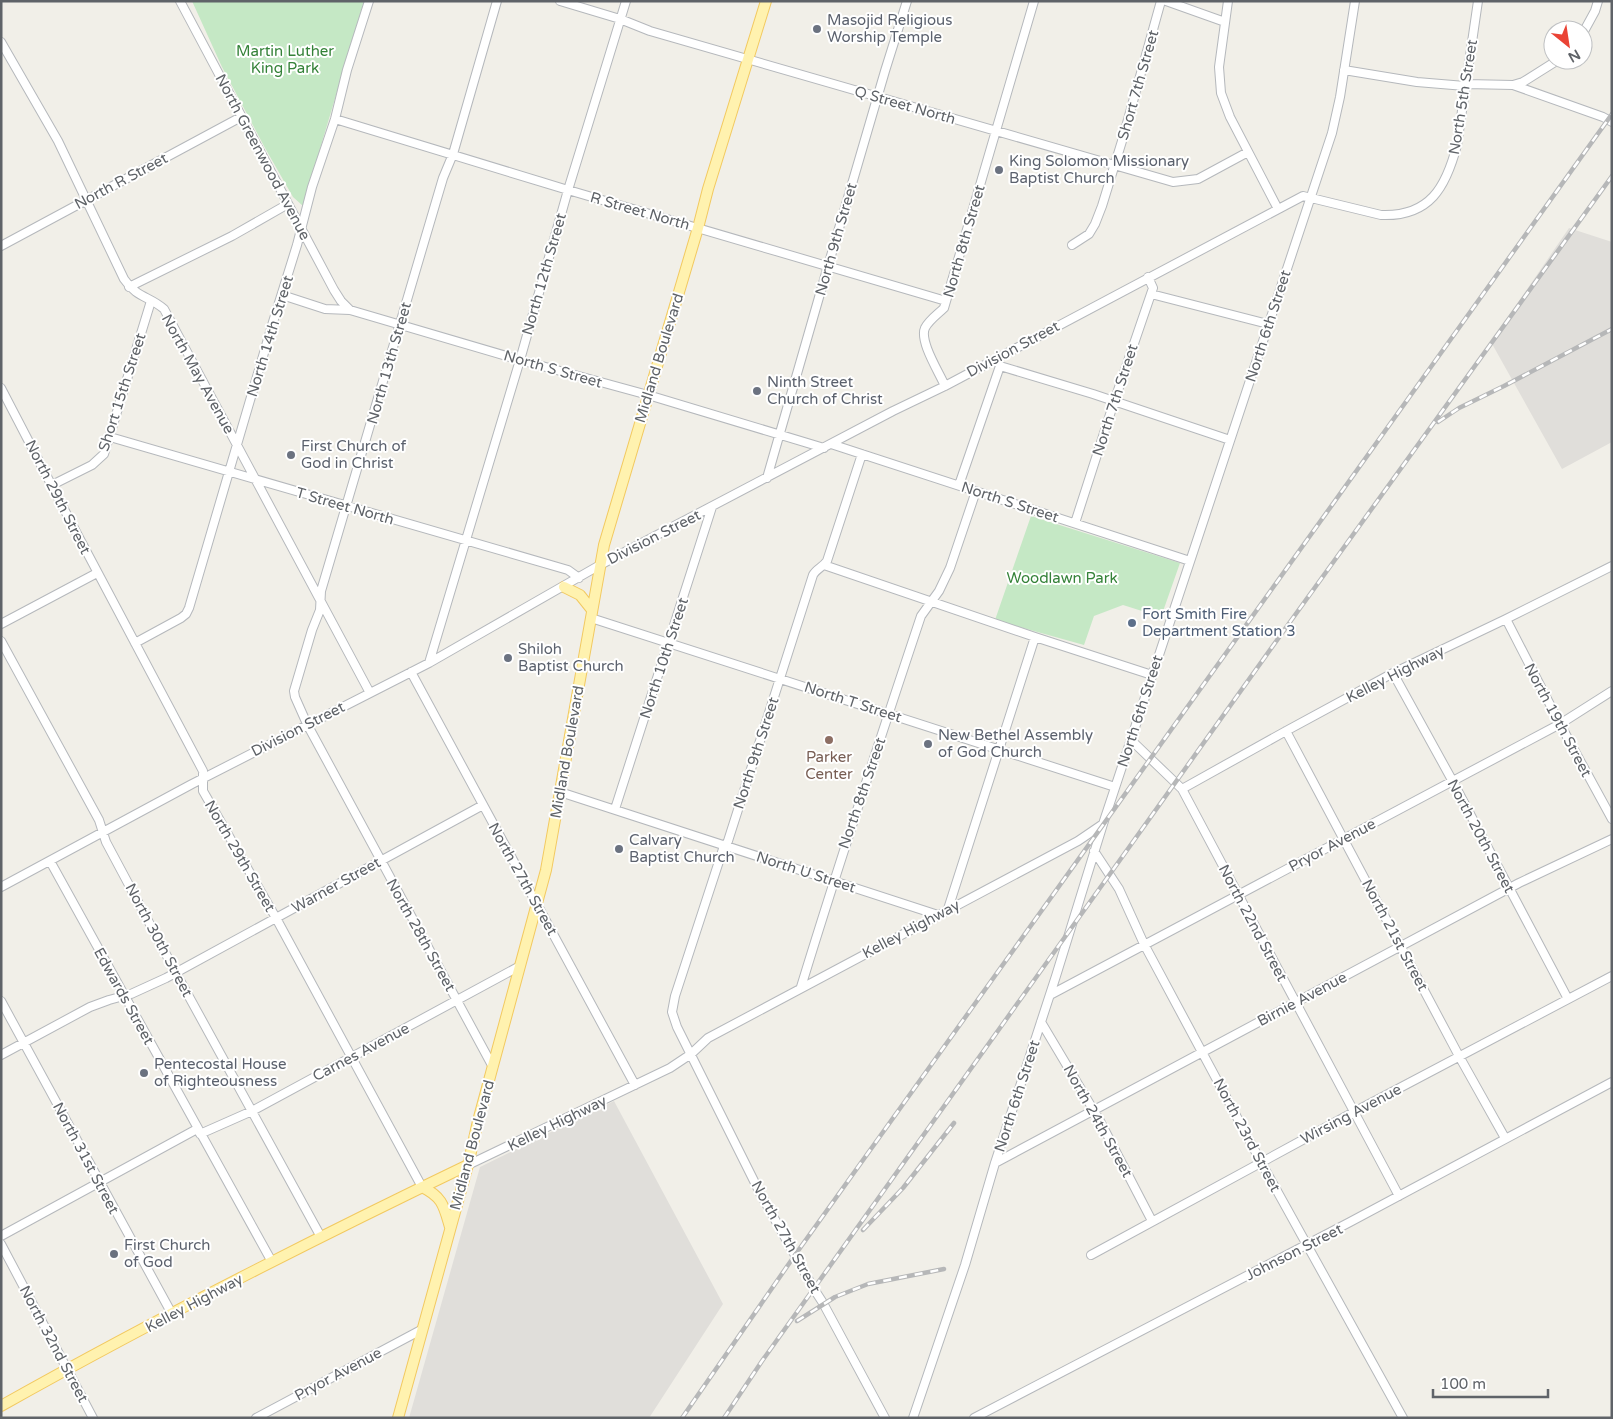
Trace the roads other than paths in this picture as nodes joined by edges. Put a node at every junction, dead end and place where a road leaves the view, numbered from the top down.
1 (180, 1) edge
2 (369, 1) edge
3 (497, 1) edge
4 (560, 1) edge
5 (626, 1) edge
6 (766, 1) edge
7 (907, 1) edge
8 (1034, 1) edge
9 (1161, 1) edge
10 (1166, 1) edge
11 (1228, 1) edge
12 (1356, 1) edge
13 (1478, 1) edge
14 (1598, 1) edge
15 (620, 19) junction
16 (1590, 20) edge
17 (1225, 22) junction
18 (1, 42) edge
19 (748, 59) junction
20 (1543, 69) edge
21 (1344, 70) junction
22 (1466, 85) junction
23 (1513, 85) junction
24 (878, 97) junction
25 (241, 117) junction
26 (335, 119) junction
27 (1612, 122) edge
28 (996, 131) junction
29 (1248, 152) junction
30 (453, 154) junction
31 (1115, 166) junction
32 (568, 190) junction
33 (1311, 198) junction
34 (87, 199) junction
35 (288, 204) junction
36 (1278, 209) junction
37 (302, 228) junction
38 (698, 228) junction
39 (1072, 245) dead end
40 (1, 246) edge
41 (828, 266) junction
42 (1148, 277) junction
43 (129, 288) junction
44 (1151, 294) junction
45 (282, 295) junction
46 (151, 301) junction
47 (946, 301) junction
48 (350, 310) junction
49 (1268, 324) junction
50 (400, 325) junction
51 (995, 358) junction
52 (520, 360) junction
53 (1000, 366) junction
54 (945, 386) junction
55 (1, 388) edge
56 (648, 395) junction
57 (1114, 402) junction
58 (779, 435) junction
59 (110, 437) junction
60 (1230, 440) junction
61 (237, 445) junction
62 (827, 446) junction
63 (862, 454) junction
64 (229, 472) junction
65 (767, 478) junction
66 (256, 480) junction
67 (52, 485) junction
68 (959, 486) junction
69 (976, 491) junction
70 (346, 507) junction
71 (712, 507) junction
72 (1075, 523) junction
73 (465, 541) junction
74 (1190, 561) junction
75 (600, 565) junction
76 (824, 565) junction
77 (1612, 566) edge
78 (97, 573) junction
79 (579, 578) junction
80 (564, 587) junction
81 (320, 600) junction
82 (932, 601) junction
83 (592, 614) junction
84 (1506, 619) junction
85 (1, 624) edge
86 (1035, 637) junction
87 (1, 641) edge
88 (669, 642) junction
89 (135, 643) junction
90 (429, 663) junction
91 (411, 672) junction
92 (1394, 673) junction
93 (1152, 675) junction
94 (780, 678) junction
95 (1612, 690) edge
96 (370, 692) junction
97 (889, 714) junction
98 (307, 724) junction
99 (1560, 724) junction
100 (1286, 731) junction
101 (1131, 740) junction
102 (999, 750) junction
103 (203, 779) junction
104 (1452, 780) junction
105 (1115, 787) junction
106 (1182, 789) junction
107 (560, 792) junction
108 (483, 805) junction
109 (615, 809) junction
110 (1612, 820) edge
111 (1103, 824) junction
112 (103, 833) junction
113 (1344, 838) junction
114 (1612, 840) edge
115 (725, 845) junction
116 (1094, 851) junction
117 (50, 861) junction
118 (380, 861) junction
119 (834, 880) junction
120 (1, 887) edge
121 (1509, 889) junction
122 (1238, 894) junction
123 (537, 904) junction
124 (948, 909) junction
125 (938, 915) junction
126 (276, 918) junction
127 (1144, 944) junction
128 (1401, 947) junction
129 (520, 966) junction
130 (176, 973) junction
131 (1612, 976) edge
132 (801, 987) junction
133 (1050, 995) junction
134 (124, 996) junction
135 (1568, 999) junction
136 (456, 1000) junction
137 (1, 1001) edge
138 (1296, 1003) junction
139 (1041, 1022) junction
140 (24, 1043) junction
141 (1203, 1053) junction
142 (691, 1054) junction
143 (1, 1055) edge
144 (1459, 1056) junction
145 (352, 1058) junction
146 (493, 1067) junction
147 (1612, 1082) edge
148 (635, 1085) junction
149 (1094, 1111) junction
150 (252, 1112) junction
151 (1354, 1112) junction
152 (199, 1132) junction
153 (1505, 1138) junction
154 (1261, 1162) junction
155 (995, 1163) junction
156 (468, 1165) junction
157 (100, 1182) junction
158 (422, 1187) junction
159 (1399, 1196) junction
160 (1152, 1221) junction
161 (450, 1227) junction
162 (1, 1236) edge
163 (321, 1237) junction
164 (1, 1244) edge
165 (1307, 1245) junction
166 (1091, 1254) dead end
167 (272, 1262) junction
168 (172, 1314) junction
169 (421, 1330) junction
170 (67, 1369) junction
171 (1, 1406) edge
172 (977, 1417) edge
173 (93, 1418) edge
174 (256, 1418) edge
175 (398, 1418) edge
176 (885, 1418) edge
177 (913, 1418) edge
178 (1403, 1418) edge

1 - 25 street, North Greenwood Avenue
2 - 26 street, North 14th Street
3 - 30 street, North 13th Street
4 - 15 street, Q Street North
5 - 15 street, North 12th Street
6 - 19 main road, Midland Boulevard
7 - 24 street, North 9th Street
8 - 28 street, North 8th Street
9 - 31 street, Short 7th Street
10 - 17 street
11 - 17 street
12 - 21 street, North 6th Street
13 - 22 street, North 5th Street
14 - 16 street
15 - 19 street, Q Street North
15 - 32 street, North 12th Street
17 - 29 street
18 - 34 street
19 - 24 street, Q Street North
19 - 38 main road, Midland Boulevard
20 - 23 street
21 - 22 street
21 - 33 street, North 6th Street
22 - 23 street
22 - 33 street, North 5th Street
23 - 27 street
24 - 28 street, Q Street North
24 - 41 street, North 9th Street
25 - 34 street, North R Street
25 - 35 street, North Greenwood Avenue
26 - 30 street, R Street North
26 - 37 street, North 14th Street
28 - 31 street, Q Street North
28 - 47 street, North 8th Street
29 - 31 street, Q Street North
29 - 36 street
30 - 32 street, R Street North
30 - 50 street, North 13th Street
31 - 39 street, Short 7th Street
32 - 38 street, R Street North
32 - 52 street, North 12th Street
33 - 36 street, Division Street
33 - 49 street, North 6th Street
34 - 40 street, North R Street
34 - 43 street
35 - 37 street, North Greenwood Avenue
35 - 43 street
36 - 42 street, Division Street
37 - 45 street, North 14th Street
37 - 48 street, North Greenwood Avenue
38 - 41 street, R Street North
38 - 56 main road, Midland Boulevard
41 - 47 street, R Street North
41 - 58 street, North 9th Street
42 - 44 street, North 7th Street
42 - 51 street, Division Street
43 - 46 street, North May Avenue
44 - 49 street
44 - 57 street, North 7th Street
45 - 48 street, North S Street
45 - 61 street, North 14th Street
46 - 59 street, Short 15th Street
46 - 61 street, North May Avenue
47 - 54 street, North 8th Street
48 - 50 street, North S Street
49 - 60 street, North 6th Street
50 - 52 street, North S Street
50 - 70 street, North 13th Street
51 - 53 street
51 - 54 street, Division Street
52 - 56 street, North S Street
52 - 73 street, North 12th Street
53 - 57 street
53 - 68 street
54 - 62 street, Division Street
55 - 67 street, North 29th Street
56 - 58 street, North S Street
56 - 75 main road, Midland Boulevard
57 - 60 street
57 - 72 street, North 7th Street
58 - 62 street, North S Street
58 - 65 street, North 9th Street
59 - 64 street, T Street North
59 - 67 street, Short 15th Street
60 - 74 street, North 6th Street
61 - 64 street, North 14th Street
61 - 66 street, North May Avenue
62 - 63 street, North S Street
62 - 65 street, Division Street
63 - 68 street, North S Street
63 - 76 street, North 9th Street
64 - 66 street, T Street North
64 - 89 street, North 14th Street
65 - 71 street, Division Street
66 - 70 street, T Street North
66 - 81 street, North May Avenue
67 - 78 street, North 29th Street
68 - 69 street, North S Street
69 - 72 street, North S Street
69 - 82 street, North 8th Street
70 - 73 street, T Street North
70 - 81 street, North 13th Street
71 - 75 street, Division Street
71 - 88 street, North 10th Street
72 - 74 street, North S Street
73 - 79 street, T Street North
73 - 90 street, North 12th Street
74 - 93 street, North 6th Street
75 - 79 street, Division Street
75 - 83 main road, Midland Boulevard
76 - 82 street
76 - 94 street, North 9th Street
77 - 84 street, Kelley Highway
78 - 85 street
78 - 89 street, North 29th Street
79 - 80 street, Division Street
80 - 83 main road
80 - 90 street, Division Street
81 - 96 street, North May Avenue
81 - 98 street, North 13th Street
82 - 86 street
82 - 97 street, North 8th Street
83 - 88 street, North T Street
83 - 107 main road, Midland Boulevard
84 - 92 street, Kelley Highway
84 - 99 street, North 19th Street
86 - 93 street
86 - 102 street
87 - 112 street, North 30th Street
88 - 94 street, North T Street
88 - 109 street, North 10th Street
89 - 103 street, North 29th Street
90 - 91 street, Division Street
91 - 96 street, Division Street
91 - 108 street, North 27th Street
92 - 100 street, Kelley Highway
92 - 104 street, North 20th Street
93 - 101 street, North 6th Street
94 - 97 street, North T Street
94 - 115 street, North 9th Street
95 - 99 street, Pryor Avenue
96 - 98 street, Division Street
97 - 102 street, North T Street
97 - 119 street, North 8th Street
98 - 103 street, Division Street
98 - 118 street, North 28th Street
99 - 104 street, Pryor Avenue
99 - 110 street, North 19th Street
100 - 106 street, Kelley Highway
100 - 113 street, North 21st Street
101 - 105 street, North 6th Street
101 - 106 street, North 22nd Street
102 - 105 street, North T Street
102 - 124 street
103 - 112 street, Division Street
103 - 126 street, North 29th Street
104 - 113 street, Pryor Avenue
104 - 121 street, North 20th Street
105 - 111 street, North 6th Street
106 - 122 street, North 22nd Street
107 - 109 street, North U Street
107 - 123 main road, Midland Boulevard
108 - 118 street, Warner Street
108 - 123 street, North 27th Street
109 - 115 street, North U Street
111 - 116 street, North 6th Street
111 - 124 street, Kelley Highway
112 - 117 street, Division Street
112 - 130 street, North 30th Street
113 - 122 street, Pryor Avenue
113 - 128 street, North 21st Street
114 - 121 street, Birnie Avenue
115 - 119 street, North U Street
115 - 142 street, North 9th Street
116 - 127 street, North 23rd Street
116 - 133 street, North 6th Street
117 - 120 street, Division Street
117 - 134 street, Edwards Street
118 - 126 street, Warner Street
118 - 136 street, North 28th Street
119 - 125 street, North U Street
119 - 132 street, North 8th Street
121 - 128 street, Birnie Avenue
121 - 135 street, North 20th Street
122 - 127 street, Pryor Avenue
122 - 138 street, North 22nd Street
123 - 129 main road, Midland Boulevard
123 - 148 street, North 27th Street
124 - 125 street, Kelley Highway
125 - 132 street, Kelley Highway
126 - 130 street, Warner Street
126 - 145 street, North 29th Street
127 - 133 street, Pryor Avenue
127 - 141 street, North 23rd Street
128 - 138 street, Birnie Avenue
128 - 144 street, North 21st Street
129 - 136 street, Carnes Avenue
129 - 146 main road, Midland Boulevard
130 - 134 street, Warner Street
130 - 150 street, North 30th Street
131 - 135 street, Wirsing Avenue
132 - 142 street, Kelley Highway
133 - 139 street, North 6th Street
134 - 140 street, Warner Street
134 - 152 street, Edwards Street
135 - 144 street, Wirsing Avenue
136 - 145 street, Carnes Avenue
136 - 146 street, North 28th Street
137 - 140 street, North 31st Street
138 - 141 street, Birnie Avenue
138 - 151 street, North 22nd Street
139 - 149 street, North 24th Street
139 - 155 street, North 6th Street
140 - 143 street, Warner Street
140 - 157 street, North 31st Street
141 - 149 street, Birnie Avenue
141 - 154 street, North 23rd Street
142 - 148 street, Kelley Highway
142 - 176 street, North 27th Street
144 - 151 street, Wirsing Avenue
144 - 153 street, North 21st Street
145 - 150 street, Carnes Avenue
145 - 158 street, North 29th Street
146 - 156 main road, Midland Boulevard
147 - 153 street, Johnson Street
148 - 156 street, Kelley Highway
149 - 155 street, Birnie Avenue
149 - 160 street, North 24th Street
150 - 152 street, Carnes Avenue
150 - 163 street, North 30th Street
151 - 154 street, Wirsing Avenue
151 - 159 street, North 22nd Street
152 - 157 street, Carnes Avenue
152 - 167 street, Edwards Street
153 - 159 street, Johnson Street
154 - 160 street, Wirsing Avenue
154 - 165 street, North 23rd Street
155 - 177 street, North 6th Street
156 - 158 main road, Kelley Highway
156 - 161 main road, Midland Boulevard
157 - 162 street, Carnes Avenue
157 - 168 street, North 31st Street
158 - 161 main road
158 - 163 main road, Kelley Highway
159 - 165 street, Johnson Street
160 - 166 street, Wirsing Avenue
161 - 169 main road, Midland Boulevard
163 - 167 main road, Kelley Highway
164 - 170 street, North 32nd Street
165 - 172 street, Johnson Street
165 - 178 street, North 23rd Street
167 - 168 main road, Kelley Highway
168 - 170 main road, Kelley Highway
169 - 174 street, Pryor Avenue
169 - 175 main road, Midland Boulevard
170 - 171 main road, Kelley Highway
170 - 173 street, North 32nd Street

